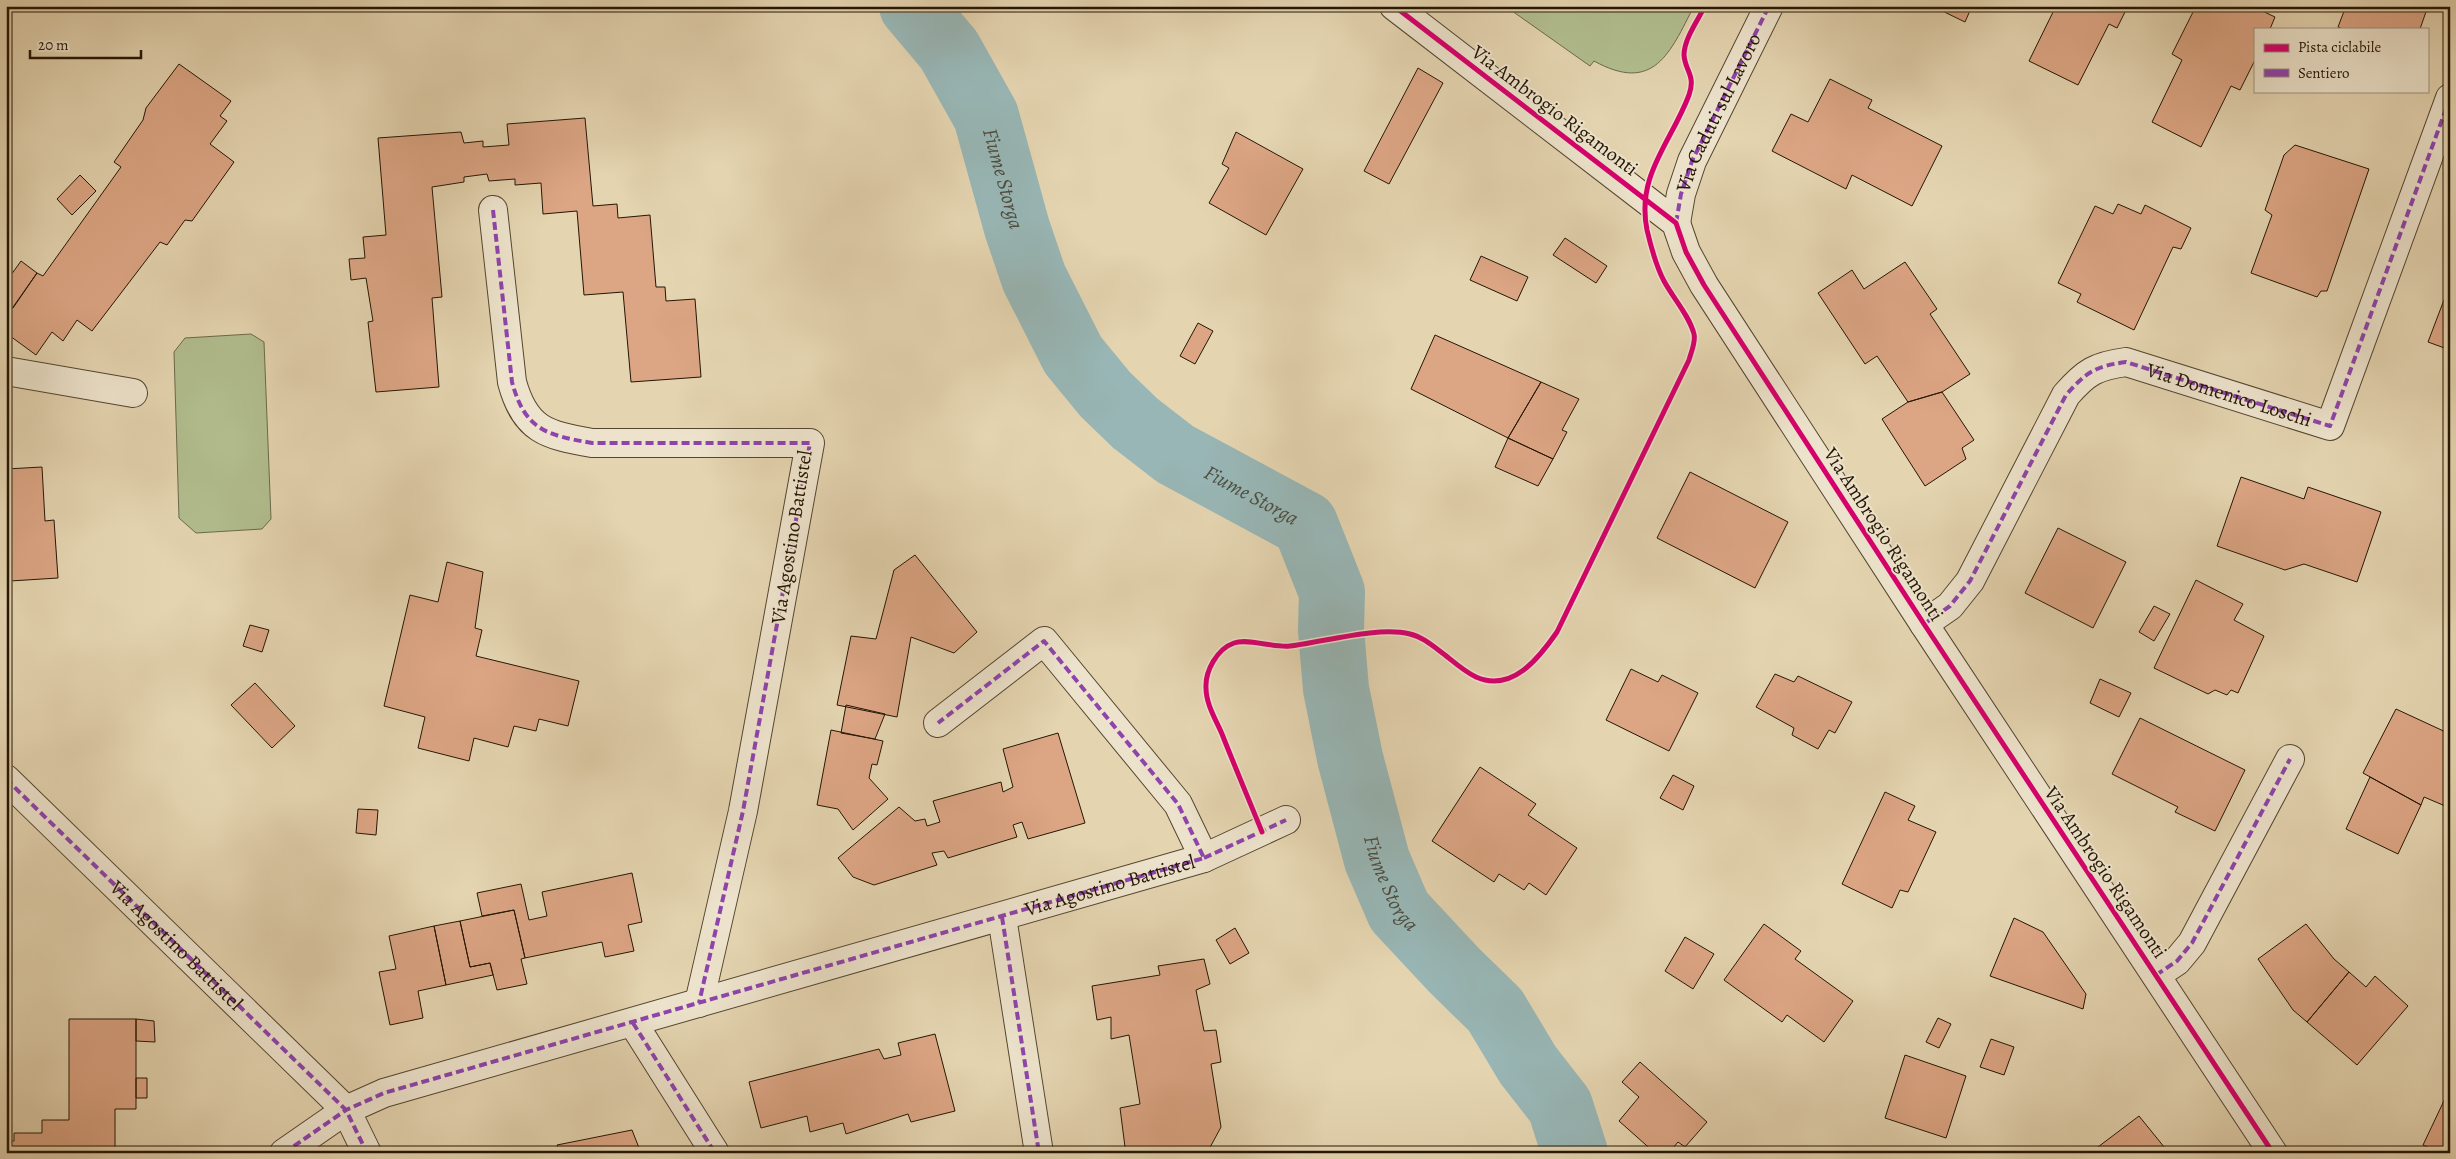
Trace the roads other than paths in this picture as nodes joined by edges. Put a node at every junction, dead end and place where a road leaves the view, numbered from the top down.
1 (1394, 6) edge
2 (1769, 6) edge
3 (2450, 98) edge
4 (493, 210) dead end
5 (1676, 223) junction
6 (6, 371) edge
7 (133, 393) dead end
8 (1924, 624) junction
9 (938, 723) dead end
10 (2290, 759) dead end
11 (6, 779) edge
12 (1286, 820) dead end
13 (1204, 858) junction
14 (1002, 917) junction
15 (2156, 975) junction
16 (699, 1003) junction
17 (632, 1023) junction
18 (346, 1110) junction
19 (284, 1153) edge
20 (366, 1153) edge
21 (715, 1153) edge
22 (1039, 1153) edge
23 (2273, 1153) edge

1 - 5 street, Via Ambrogio Rigamonti
2 - 5 street, Via Caduti sul Lavoro
3 - 8 street, Via Domenico Loschi
4 - 16 street, Via Agostino Battistel
5 - 8 street, Via Ambrogio Rigamonti
6 - 7 street
8 - 15 street, Via Ambrogio Rigamonti
9 - 13 street, Via Agostino Battistel
10 - 15 street
11 - 18 street, Via Agostino Battistel
12 - 13 street
13 - 14 street, Via Agostino Battistel
14 - 16 street, Via Agostino Battistel
14 - 22 street, Via Agostino Battistel
15 - 23 street, Via Ambrogio Rigamonti
16 - 17 street, Via Agostino Battistel
17 - 18 street, Via Agostino Battistel
17 - 21 street
18 - 19 street, Via Agostino Battistel
18 - 20 street, Via Agostino Battistel

